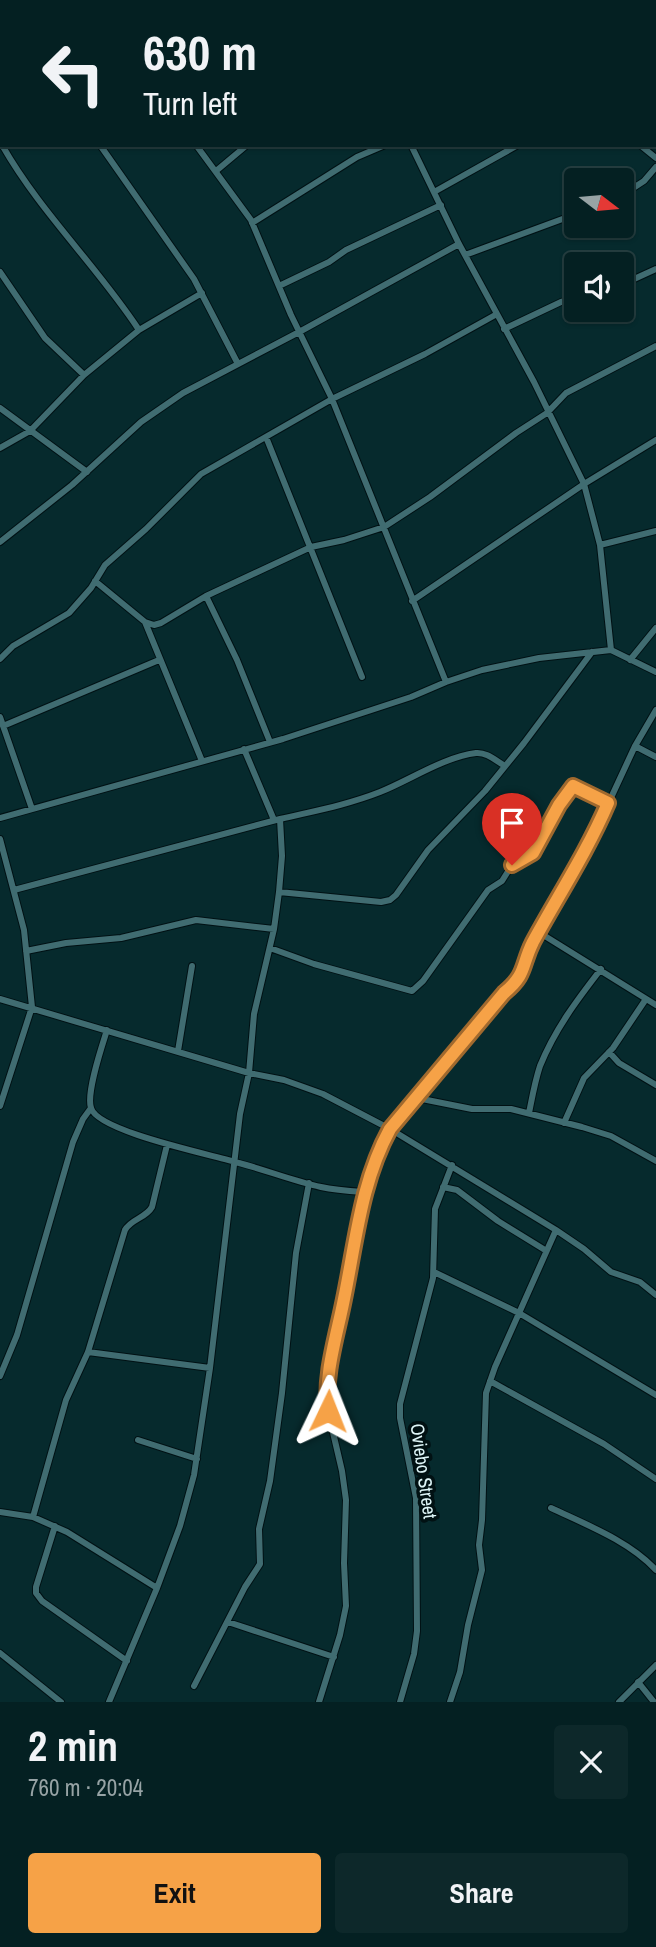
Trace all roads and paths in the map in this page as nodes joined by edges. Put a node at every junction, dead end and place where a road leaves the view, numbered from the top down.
1 (3, 147) edge
2 (101, 147) edge
3 (198, 147) edge
4 (245, 147) edge
5 (380, 147) edge
6 (412, 147) edge
7 (514, 147) edge
8 (656, 167) edge
9 (216, 171) junction
10 (634, 188) edge
11 (434, 191) junction
12 (441, 205) junction
13 (564, 218) edge
14 (252, 223) junction
15 (459, 244) junction
16 (465, 255) junction
17 (656, 269) edge
18 (0, 272) edge
19 (634, 279) edge
20 (279, 286) junction
21 (202, 293) junction
22 (564, 301) edge
23 (497, 314) junction
24 (504, 329) junction
25 (139, 330) junction
26 (301, 331) junction
27 (656, 346) edge
28 (238, 364) junction
29 (84, 374) junction
30 (332, 399) junction
31 (0, 408) edge
32 (547, 413) junction
33 (30, 431) junction
34 (266, 437) junction
35 (656, 440) edge
36 (0, 448) edge
37 (87, 472) junction
38 (584, 484) junction
39 (383, 527) junction
40 (656, 531) edge
41 (0, 542) edge
42 (600, 545) junction
43 (310, 547) junction
44 (95, 581) junction
45 (206, 596) junction
46 (412, 601) junction
47 (145, 622) junction
48 (656, 628) edge
49 (611, 650) junction
50 (592, 652) junction
51 (0, 659) edge
52 (159, 660) junction
53 (630, 660) junction
54 (656, 672) edge
55 (362, 677) dead end
56 (446, 682) junction
57 (656, 710) edge
58 (0, 717) edge
59 (3, 726) junction
60 (270, 742) junction
61 (635, 746) junction
62 (244, 749) junction
63 (656, 757) edge
64 (202, 761) junction
65 (505, 766) junction
66 (608, 803) junction
67 (32, 809) junction
68 (0, 818) edge
69 (277, 819) junction
70 (0, 839) edge
71 (14, 890) junction
72 (279, 892) junction
73 (274, 929) junction
74 (540, 933) junction
75 (270, 948) junction
76 (26, 951) junction
77 (192, 966) dead end
78 (601, 969) junction
79 (0, 999) edge
80 (646, 999) junction
81 (656, 1005) edge
82 (32, 1007) junction
83 (107, 1030) junction
84 (178, 1051) junction
85 (609, 1052) junction
86 (249, 1073) junction
87 (656, 1085) edge
88 (417, 1098) junction
89 (1, 1102) edge
90 (91, 1108) junction
91 (529, 1113) junction
92 (564, 1123) junction
93 (390, 1129) junction
94 (167, 1145) junction
95 (235, 1161) junction
96 (656, 1161) edge
97 (452, 1165) junction
98 (309, 1184) junction
99 (443, 1186) junction
100 (363, 1192) junction
101 (556, 1230) junction
102 (545, 1250) junction
103 (434, 1272) junction
104 (656, 1295) edge
105 (519, 1313) junction
106 (88, 1352) junction
107 (210, 1368) junction
108 (0, 1377) edge
109 (490, 1381) junction
110 (656, 1395) edge
111 (138, 1440) dead end
112 (197, 1459) junction
113 (656, 1479) edge
114 (551, 1508) dead end
115 (0, 1512) edge
116 (33, 1517) junction
117 (55, 1526) junction
118 (656, 1570) edge
119 (157, 1588) junction
120 (228, 1622) junction
121 (0, 1653) edge
122 (334, 1657) junction
123 (127, 1661) junction
124 (656, 1665) edge
125 (638, 1682) junction
126 (194, 1686) dead end
127 (61, 1702) edge
128 (109, 1702) edge
129 (319, 1702) edge
130 (400, 1702) edge
131 (450, 1702) edge
132 (619, 1702) edge
133 (654, 1702) edge

1 - 25 street
2 - 21 street
3 - 9 street
4 - 9 street
5 - 14 street
6 - 11 street
7 - 11 street
8 - 10 street
9 - 14 street
11 - 12 street
12 - 15 street
12 - 20 street
13 - 16 street
14 - 20 street
15 - 16 street
15 - 26 street
16 - 23 street
17 - 19 street
18 - 29 street
20 - 26 street
21 - 25 street
21 - 28 street
22 - 24 street
23 - 24 street
23 - 30 street
24 - 32 street
25 - 29 street
26 - 28 street
26 - 30 street
27 - 32 street
28 - 37 street
29 - 33 street
30 - 34 street
30 - 39 street
31 - 33 street
32 - 38 street
32 - 39 street
33 - 36 street
33 - 37 street
34 - 43 street
34 - 44 street
35 - 38 street
37 - 41 street
38 - 42 street
38 - 46 street
39 - 43 street
39 - 46 street
40 - 42 street
42 - 49 street
43 - 45 street
43 - 55 street
44 - 47 street
44 - 51 street
45 - 47 street
45 - 60 street
46 - 56 street
47 - 52 street
48 - 53 street
49 - 50 street
49 - 53 street
50 - 56 street
50 - 65 street
52 - 59 street
52 - 64 street
53 - 54 street
56 - 60 street
57 - 61 street
58 - 59 street
59 - 67 street
60 - 62 street
61 - 63 street
61 - 66 street
62 - 64 street
62 - 69 street
64 - 67 street
65 - 69 street
65 - 72 street
66 - 74 street
66 - 75 street
67 - 68 street
69 - 71 street
69 - 72 street
70 - 71 street
71 - 76 street
72 - 73 street
73 - 75 street
73 - 76 street
74 - 78 street
74 - 88 street
75 - 86 street
76 - 82 street
77 - 84 street
78 - 80 street
78 - 91 street
79 - 82 street
80 - 81 street
80 - 85 street
82 - 83 street
82 - 89 street
83 - 84 street
83 - 90 street
84 - 86 street
85 - 87 street
85 - 92 street
86 - 93 street
86 - 95 street
88 - 91 street
88 - 93 street
90 - 94 street
90 - 108 street
91 - 92 street
92 - 96 street
93 - 97 street
93 - 100 street
94 - 95 street
94 - 106 street
95 - 98 street
95 - 107 street
97 - 99 street, Oviebo Street
97 - 101 street
98 - 100 street
98 - 120 street
99 - 102 street
99 - 103 street, Oviebo Street
100 - 122 street
101 - 102 street
101 - 104 street
102 - 105 street
103 - 105 street
103 - 130 street, Oviebo Street
105 - 109 street
105 - 110 street
106 - 107 street
106 - 116 street
107 - 112 street
109 - 113 street
109 - 131 street
111 - 112 street
112 - 119 street
114 - 118 street
115 - 116 street
116 - 117 street
117 - 119 street
117 - 123 street
119 - 123 street
120 - 122 street
120 - 126 street
121 - 127 street
122 - 129 street
123 - 128 street
124 - 125 street
125 - 132 street
125 - 133 street

